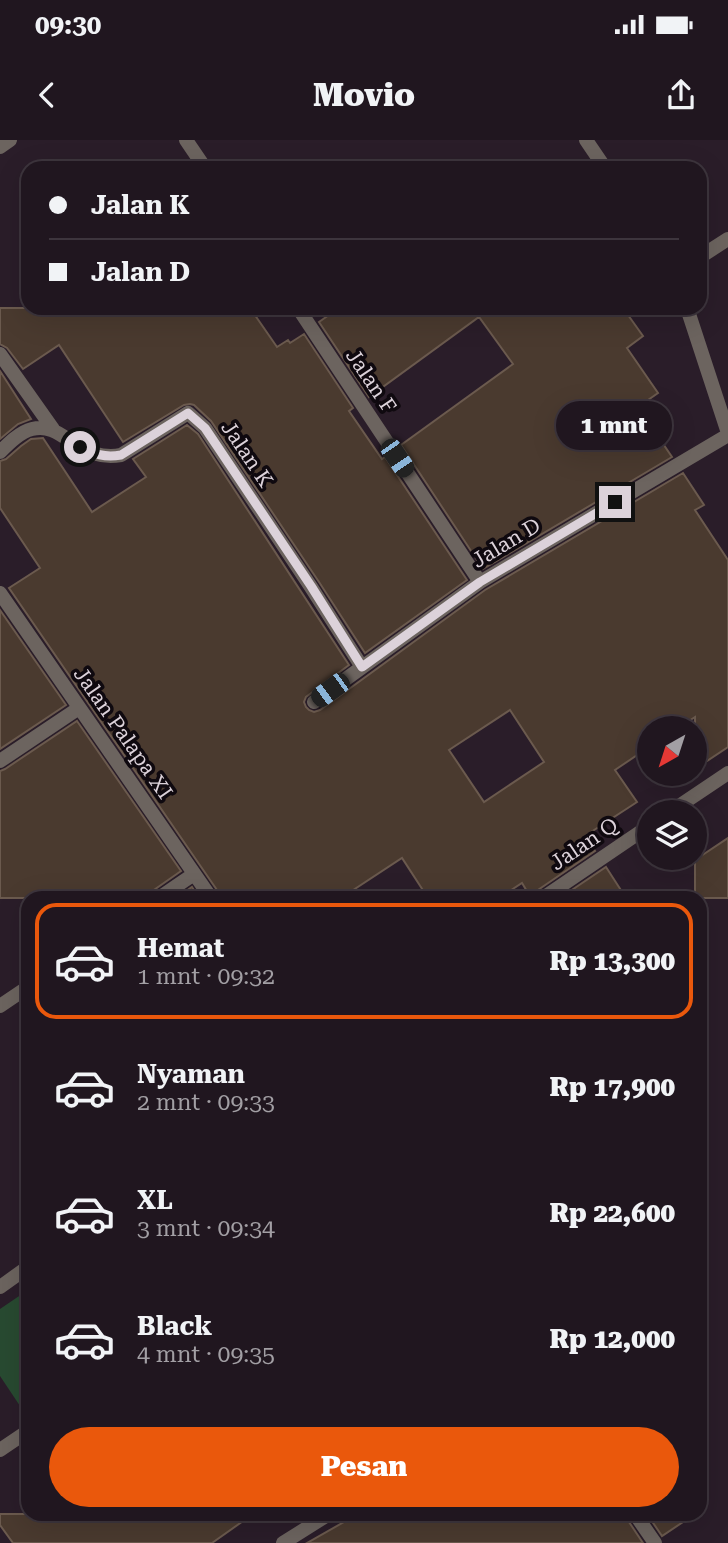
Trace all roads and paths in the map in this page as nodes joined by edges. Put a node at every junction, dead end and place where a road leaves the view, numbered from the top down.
1 (10, 140) edge
2 (186, 140) edge
3 (586, 140) edge
4 (0, 147) edge
5 (200, 161) edge
6 (601, 161) edge
7 (728, 239) edge
8 (707, 252) edge
9 (303, 315) edge
10 (689, 315) edge
11 (0, 354) edge
12 (53, 429) junction
13 (728, 434) edge
14 (0, 452) edge
15 (480, 582) junction
16 (0, 593) edge
17 (362, 667) junction
18 (314, 702) dead end
19 (79, 708) junction
20 (0, 761) edge
21 (728, 773) edge
22 (688, 800) edge
23 (637, 834) edge
24 (194, 874) junction
25 (169, 891) edge
26 (206, 891) edge
27 (552, 891) edge
28 (21, 992) edge
29 (0, 1006) edge
30 (21, 1272) edge
31 (0, 1287) edge
32 (21, 1436) edge
33 (0, 1450) edge
34 (317, 1521) edge
35 (640, 1521) edge
36 (283, 1543) edge
37 (655, 1543) edge

1 - 4 street
2 - 5 street
3 - 6 street
7 - 8 street
9 - 15 street, Jalan F
10 - 13 street, Jalan D
11 - 12 street
12 - 14 street
12 - 17 street, Jalan K
13 - 15 street, Jalan D
15 - 17 street, Jalan D
16 - 19 street, Jalan Palapa XI
17 - 18 street, Jalan D
19 - 20 street
19 - 24 street, Jalan Palapa XI
21 - 22 street
23 - 27 street, Jalan Q
24 - 25 street
24 - 26 street, Jalan Palapa XI
28 - 29 street
30 - 31 street
32 - 33 street
34 - 36 street
35 - 37 street

